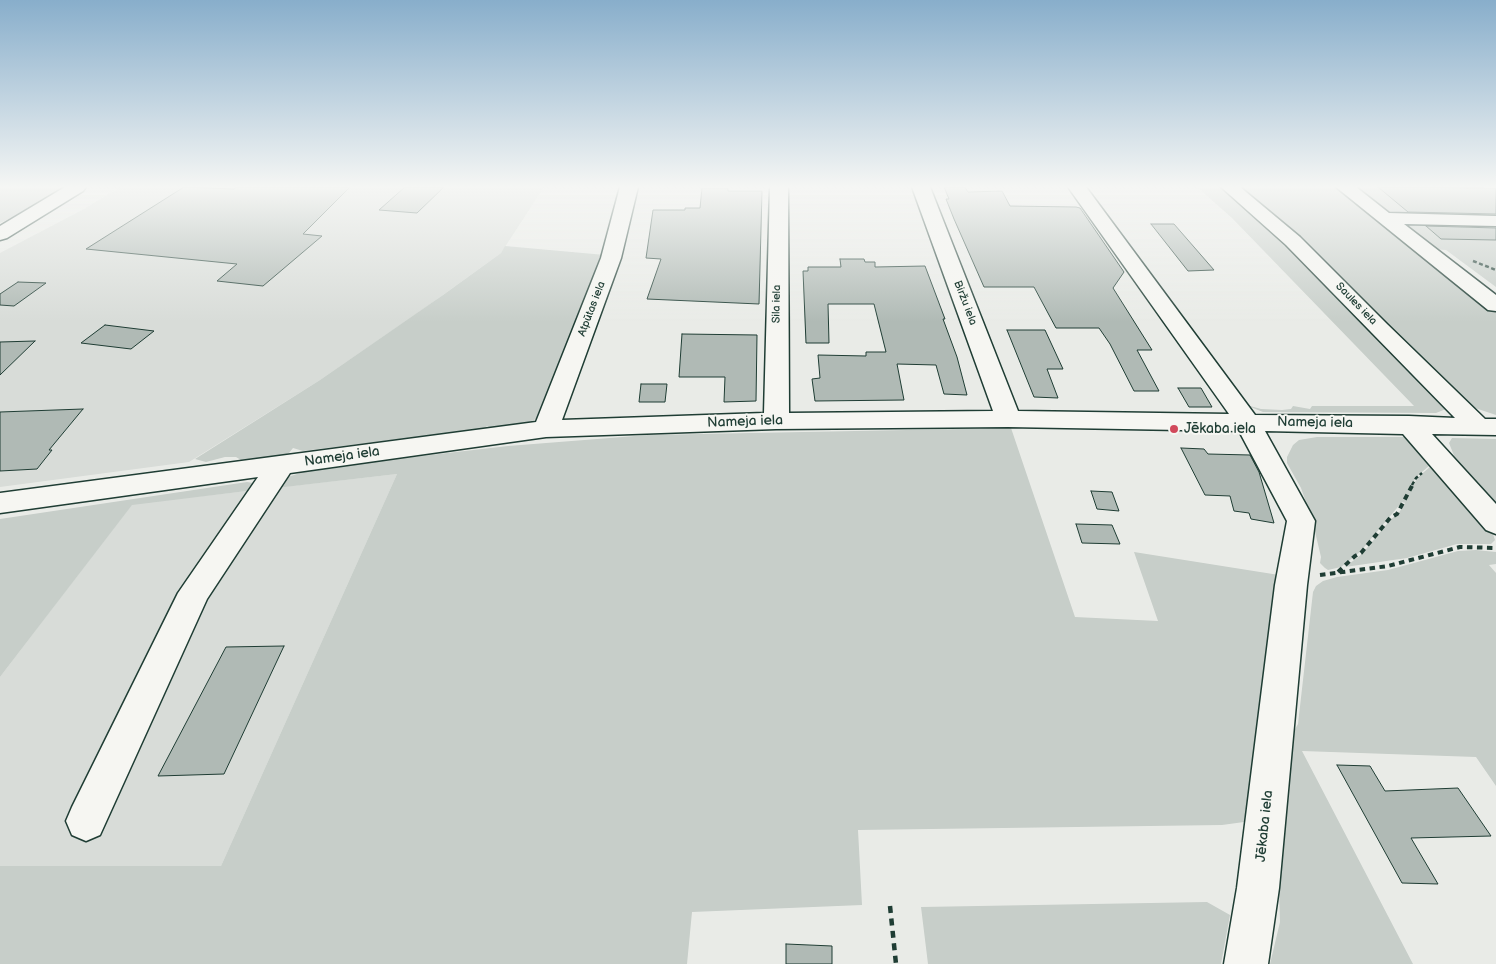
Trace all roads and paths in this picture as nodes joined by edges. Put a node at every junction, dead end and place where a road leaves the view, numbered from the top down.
1 (618, 232) edge
2 (778, 232) edge
3 (938, 232) edge
4 (1110, 232) edge
5 (1281, 232) edge
6 (1403, 232) edge
7 (1496, 305) edge
8 (1008, 419) junction
9 (776, 421) junction
10 (1247, 422) junction
11 (1409, 424) junction
12 (1487, 426) edge
13 (546, 429) junction
14 (1440, 459) junction
15 (281, 465) junction
16 (0, 503) edge
17 (1496, 523) edge
18 (1496, 548) edge
19 (1338, 572) junction
20 (1291, 585) junction
21 (86, 821) dead end
22 (890, 906) dead end
23 (896, 964) edge
24 (1246, 964) edge

1 - 13 street, Atpūtas iela
2 - 9 street, Sila iela
3 - 8 street, Biržu iela
4 - 10 street, Jēkaba iela
5 - 12 street, Saules iela
6 - 7 street
8 - 9 street, Nameja iela
8 - 10 street, Nameja iela
9 - 13 street, Nameja iela
10 - 11 street, Nameja iela
10 - 20 street, Jēkaba iela
11 - 12 street, Nameja iela
11 - 14 street
13 - 15 street, Nameja iela
14 - 17 street
14 - 19 path
15 - 16 street, Nameja iela
15 - 21 street
18 - 19 path
19 - 20 path
20 - 24 street, Jēkaba iela
22 - 23 path

